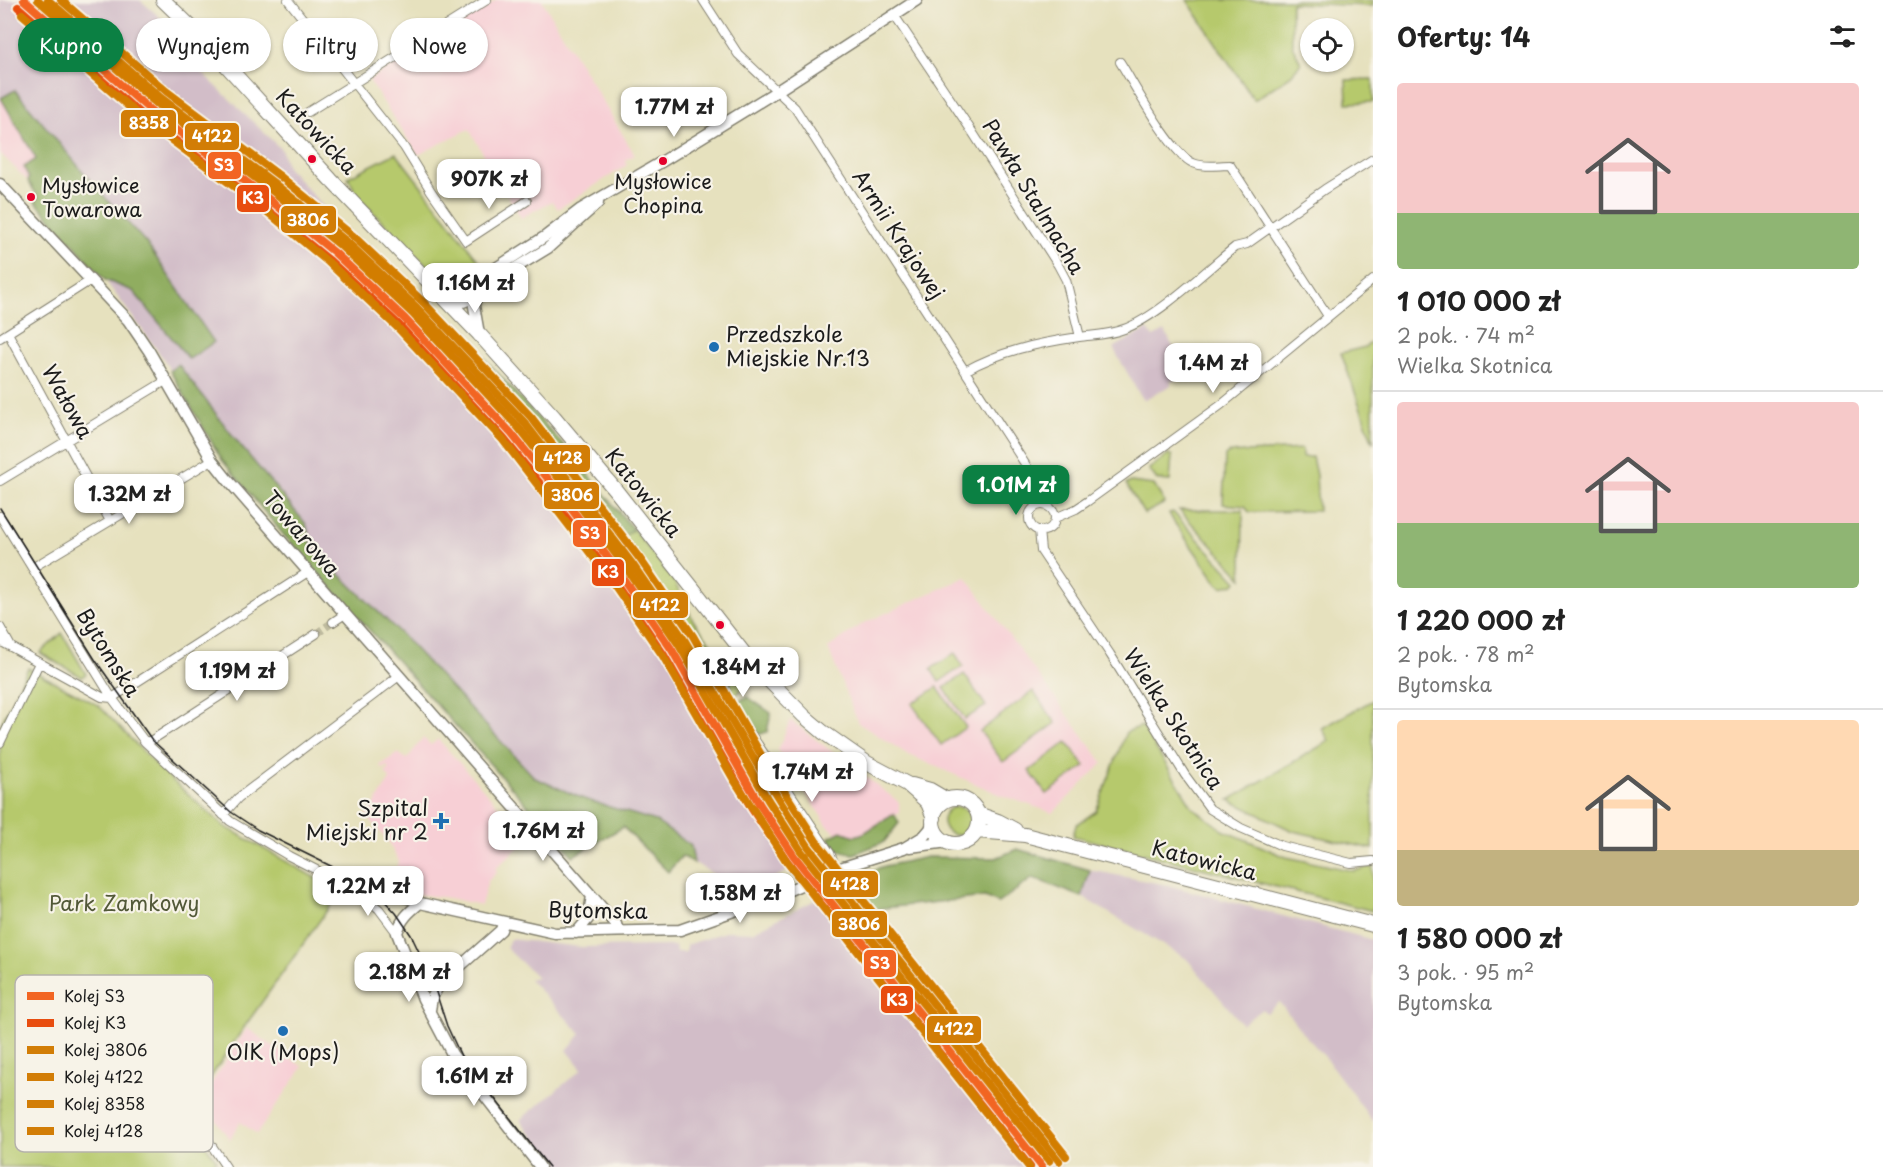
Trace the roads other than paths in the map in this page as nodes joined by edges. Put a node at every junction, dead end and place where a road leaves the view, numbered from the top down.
1 (163, 0) edge
2 (288, 0) edge
3 (487, 0) edge
4 (703, 0) edge
5 (917, 0) edge
6 (894, 15) junction
7 (1120, 62) dead end
8 (352, 83) junction
9 (777, 91) junction
10 (308, 112) dead end
11 (1373, 159) edge
12 (0, 184) edge
13 (607, 194) junction
14 (527, 201) dead end
15 (1271, 226) junction
16 (568, 232) junction
17 (546, 236) junction
18 (534, 256) junction
19 (91, 280) junction
20 (428, 280) junction
21 (1373, 280) edge
22 (471, 284) junction
23 (476, 297) junction
24 (451, 305) junction
25 (1328, 316) junction
26 (8, 333) junction
27 (479, 334) junction
28 (1080, 337) junction
29 (0, 338) edge
30 (965, 371) junction
31 (167, 380) junction
32 (68, 440) junction
33 (212, 460) junction
34 (0, 481) edge
35 (1041, 505) junction
36 (0, 516) edge
37 (1055, 518) junction
38 (111, 521) junction
39 (3, 527) edge
40 (1039, 530) junction
41 (32, 568) junction
42 (308, 572) junction
43 (345, 615) junction
44 (333, 622) tunnel mouth
45 (0, 627) edge
46 (316, 634) tunnel mouth
47 (0, 641) edge
48 (10, 646) junction
49 (710, 654) dead end
50 (39, 663) junction
51 (399, 676) junction
52 (112, 698) junction
53 (145, 742) junction
54 (0, 743) edge
55 (907, 784) junction
56 (947, 800) junction
57 (978, 814) junction
58 (223, 815) junction
59 (934, 818) junction
60 (977, 831) junction
61 (1025, 835) junction
62 (948, 842) junction
63 (904, 848) junction
64 (1373, 861) edge
65 (837, 869) junction
66 (354, 889) junction
67 (592, 896) junction
68 (420, 903) junction
69 (503, 923) junction
70 (1373, 925) edge
71 (618, 931) junction
72 (397, 933) junction
73 (576, 933) junction
74 (416, 981) junction
75 (440, 985) junction
76 (430, 1010) junction
77 (213, 1148) edge
78 (226, 1167) edge
79 (540, 1167) edge

1 - 20 main road, Katowicka
2 - 8 street
3 - 8 street
4 - 9 street, Armii Krajowej
5 - 6 street
6 - 9 street
6 - 28 street, Pawła Stalmacha
7 - 15 street
8 - 10 street
8 - 14 street
9 - 13 street
9 - 30 street, Armii Krajowej
11 - 15 street
12 - 19 street, Towarowa
13 - 16 street
13 - 17 street
15 - 25 street
15 - 28 street
16 - 17 street
16 - 18 street
17 - 18 street
17 - 22 street
18 - 23 street
19 - 26 street
19 - 31 street, Towarowa
20 - 22 street
20 - 24 main road, Katowicka
21 - 25 street
22 - 24 street
23 - 24 street
23 - 27 street
24 - 27 main road, Katowicka
25 - 37 street
26 - 29 street
26 - 32 street, Wałowa
27 - 55 main road, Katowicka
28 - 30 street
30 - 35 street, Armii Krajowej
31 - 32 street
31 - 33 street, Towarowa
32 - 34 street
32 - 38 street, Wałowa
33 - 38 street
33 - 42 street, Towarowa
35 - 37 street
35 - 40 street
36 - 39 street, Bytomska
37 - 40 street
38 - 41 street
39 - 41 street, Bytomska
40 - 64 street, Wielka Skotnica
41 - 52 street, Bytomska
42 - 43 street, Towarowa
42 - 52 street
43 - 44 street
43 - 51 street, Towarowa
45 - 48 street
46 - 53 street
47 - 48 street
48 - 50 street
49 - 65 street
50 - 52 street
50 - 54 street
51 - 58 street
51 - 67 street, Towarowa
52 - 53 street, Bytomska
53 - 58 street, Bytomska
55 - 56 main road, Katowicka
55 - 59 main road, Katowicka
56 - 57 main road
56 - 59 main road
57 - 60 main road
57 - 61 main road, Katowicka
58 - 66 street, Bytomska
59 - 62 main road
59 - 63 street, Bytomska
60 - 61 main road, Katowicka
60 - 62 main road
61 - 70 main road, Katowicka
62 - 63 street, Bytomska
63 - 65 street, Bytomska
65 - 71 street, Bytomska
66 - 68 street, Bytomska
66 - 72 street, Bytomska
67 - 71 street, Towarowa
67 - 73 street
68 - 69 street, Bytomska
68 - 72 street
69 - 73 street, Bytomska
69 - 75 street
71 - 73 street, Bytomska
72 - 74 street
74 - 75 street
74 - 76 street
75 - 76 street
76 - 79 street
77 - 78 street

